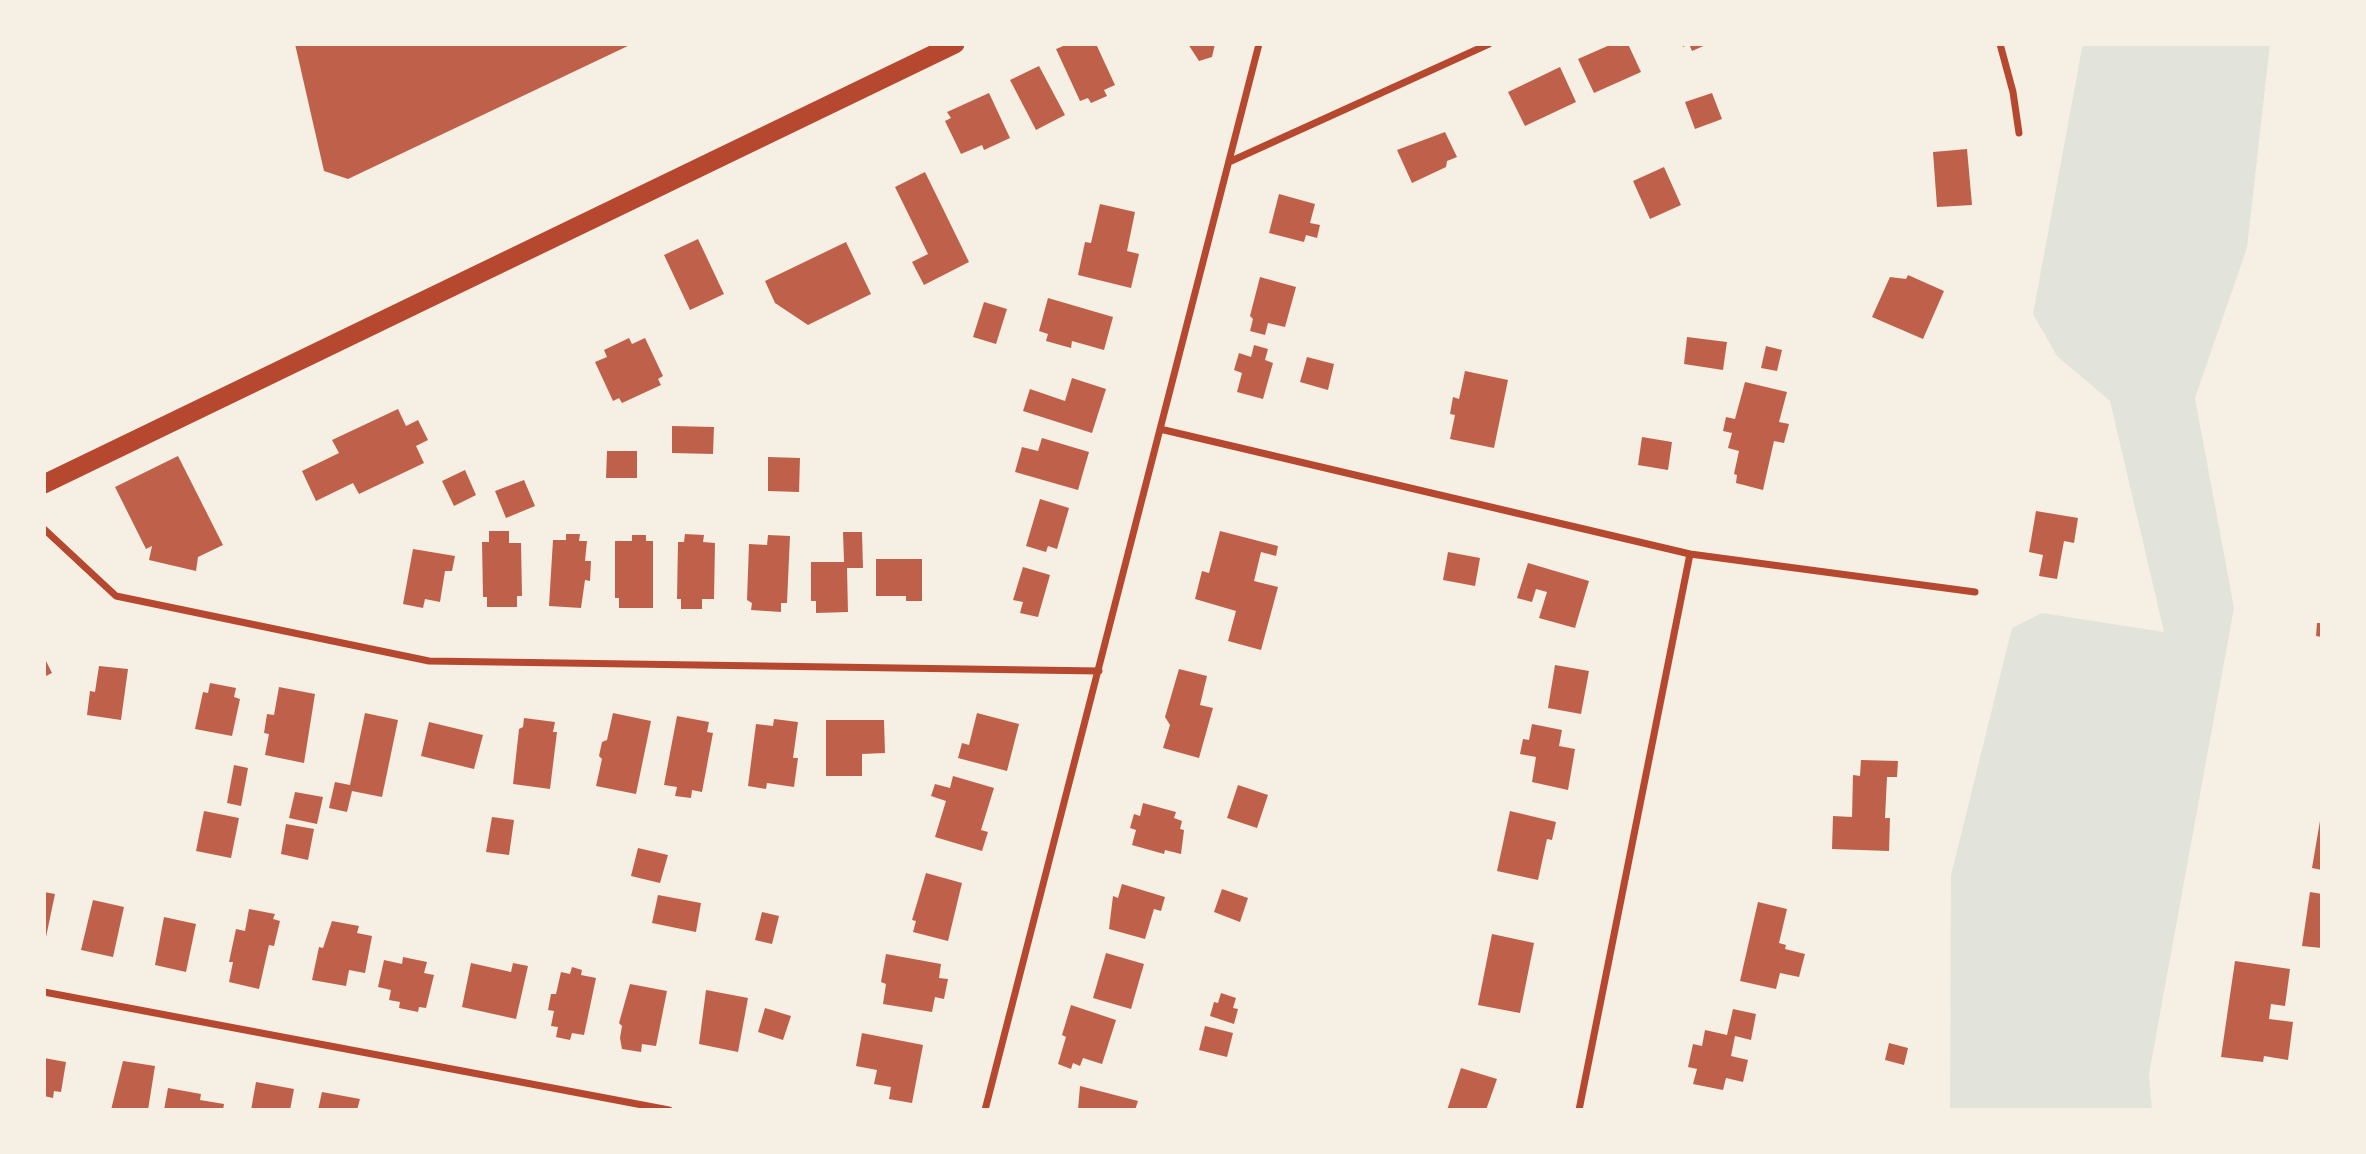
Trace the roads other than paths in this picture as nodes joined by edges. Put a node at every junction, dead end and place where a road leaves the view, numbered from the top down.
1 (955, 44) edge
2 (1259, 44) edge
3 (1489, 44) edge
4 (2000, 44) edge
5 (2019, 132) dead end
6 (1229, 162) junction
7 (1160, 429) junction
8 (44, 484) edge
9 (44, 528) edge
10 (1690, 554) junction
11 (1975, 592) dead end
12 (1099, 671) junction
13 (44, 992) edge
14 (669, 1110) edge
15 (985, 1110) edge
16 (1578, 1110) edge

1 - 8 highway
2 - 6 street
3 - 6 street
4 - 5 street
6 - 7 street
7 - 10 street
7 - 12 street
9 - 12 street
10 - 11 street
10 - 16 street
12 - 15 street
13 - 14 street

